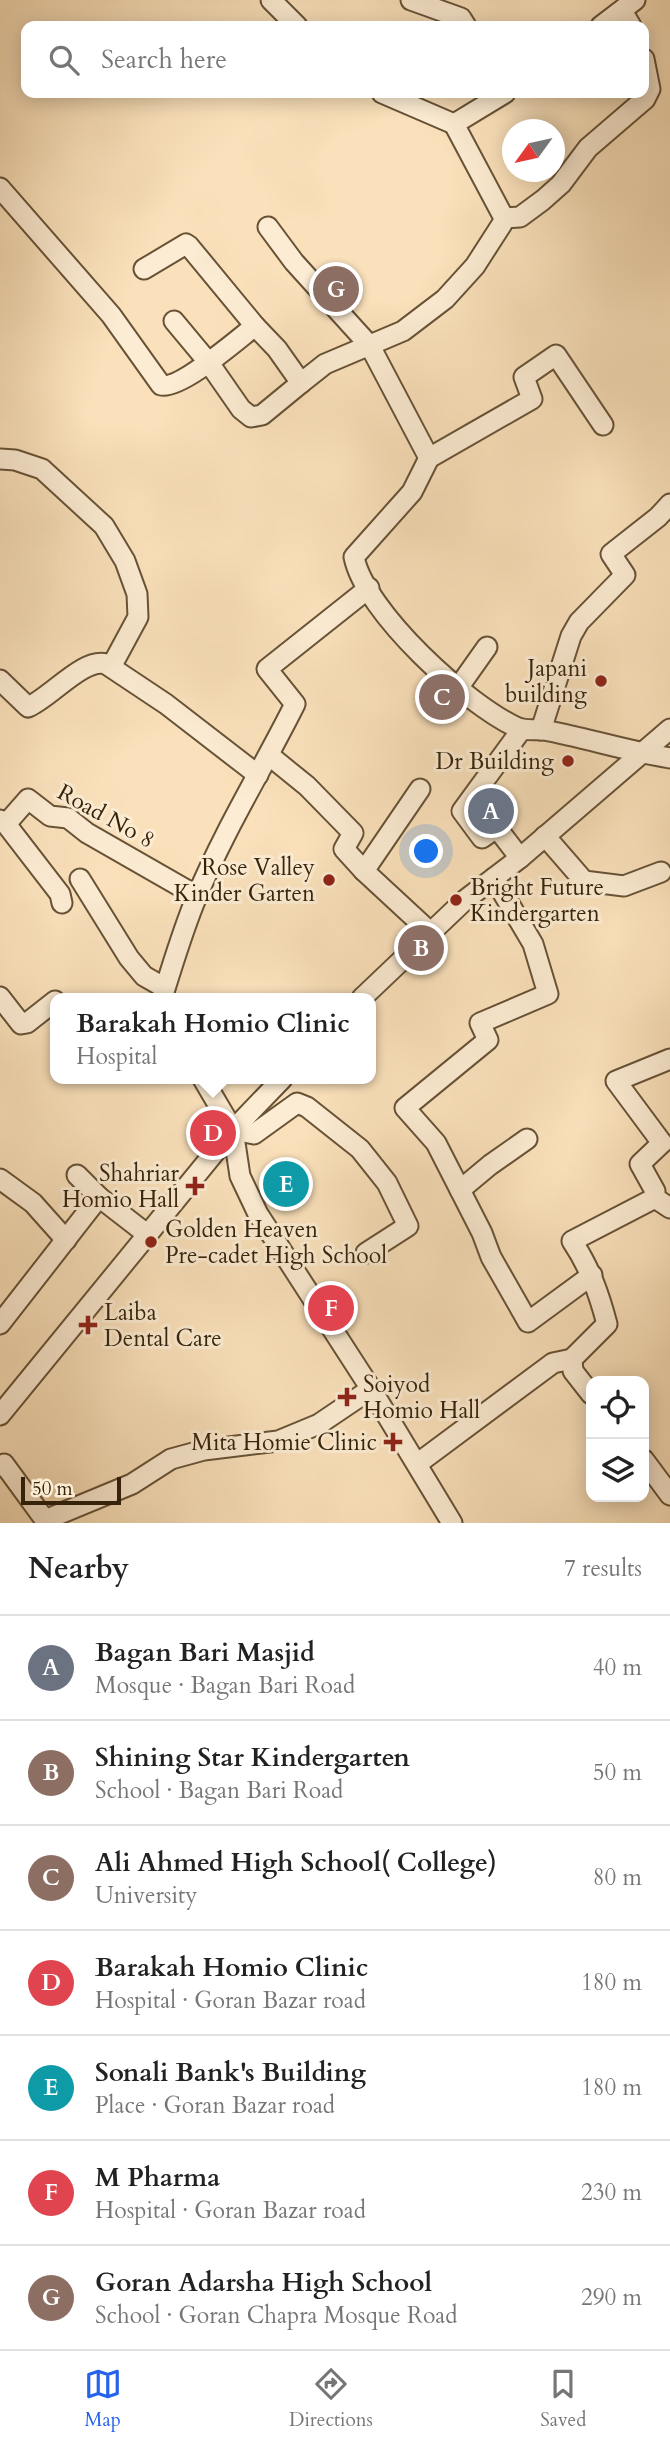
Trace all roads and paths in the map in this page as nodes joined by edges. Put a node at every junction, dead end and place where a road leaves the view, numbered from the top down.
1 (271, 0) edge
2 (411, 0) edge
3 (629, 12) edge
4 (293, 21) edge
5 (463, 21) edge
6 (611, 21) edge
7 (396, 98) edge
8 (496, 98) edge
9 (646, 98) edge
10 (454, 124) junction
11 (0, 188) edge
12 (504, 218) junction
13 (268, 227) dead end
14 (144, 269) dead end
15 (174, 321) dead end
16 (255, 326) junction
17 (370, 346) junction
18 (209, 363) junction
19 (301, 383) junction
20 (603, 425) dead end
21 (429, 457) junction
22 (0, 459) edge
23 (670, 504) edge
24 (369, 588) junction
25 (487, 647) dead end
26 (102, 665) junction
27 (0, 680) edge
28 (458, 688) junction
29 (531, 729) junction
30 (670, 729) edge
31 (640, 753) junction
32 (270, 756) junction
33 (670, 758) edge
34 (258, 775) junction
35 (420, 789) dead end
36 (3, 822) edge
37 (545, 836) junction
38 (520, 858) junction
39 (365, 871) junction
40 (661, 872) dead end
41 (494, 878) junction
42 (80, 879) dead end
43 (197, 896) junction
44 (62, 902) dead end
45 (431, 933) junction
46 (164, 993) edge
47 (367, 993) edge
48 (0, 997) edge
49 (50, 1005) edge
50 (670, 1059) edge
51 (206, 1084) edge
52 (277, 1084) edge
53 (233, 1130) junction
54 (527, 1139) dead end
55 (78, 1175) dead end
56 (0, 1179) edge
57 (460, 1190) junction
58 (99, 1197) junction
59 (663, 1203) edge
60 (148, 1235) junction
61 (66, 1240) junction
62 (366, 1253) dead end
63 (592, 1275) junction
64 (0, 1324) edge
65 (572, 1359) junction
66 (586, 1388) edge
67 (371, 1389) junction
68 (0, 1415) edge
69 (417, 1464) junction
70 (0, 1466) edge
71 (649, 1467) edge
72 (670, 1495) edge
73 (53, 1520) edge
74 (444, 1521) edge

1 - 4 street
2 - 5 street
3 - 6 street
7 - 10 street
8 - 10 street
9 - 12 street
10 - 12 street
11 - 18 street
12 - 17 street
13 - 17 street
14 - 16 street
15 - 18 street
16 - 18 street
16 - 19 street
17 - 19 street
17 - 21 street
18 - 19 street
20 - 21 street
21 - 24 street
22 - 26 street
23 - 29 street
24 - 28 street
24 - 32 street
25 - 28 street
26 - 27 street
26 - 34 street
28 - 29 street
29 - 31 street
29 - 38 street
30 - 31 street
31 - 33 street
31 - 37 street
32 - 34 street
32 - 39 street
34 - 43 street
35 - 39 street
36 - 43 street, Road No 8
36 - 44 street
37 - 38 street
37 - 40 street
38 - 41 street
39 - 45 street
41 - 45 street
41 - 57 street
42 - 46 street
43 - 46 street
45 - 47 street
48 - 49 street
50 - 59 street
51 - 53 street
52 - 53 street
53 - 60 street
53 - 62 street
53 - 67 street
54 - 57 street
55 - 58 street
56 - 61 street
57 - 63 street
58 - 60 street
58 - 61 street
59 - 63 street
60 - 68 street
61 - 64 street
63 - 65 street
65 - 66 street
65 - 69 street
67 - 69 street
67 - 73 street
69 - 74 street
70 - 73 street
71 - 72 street

